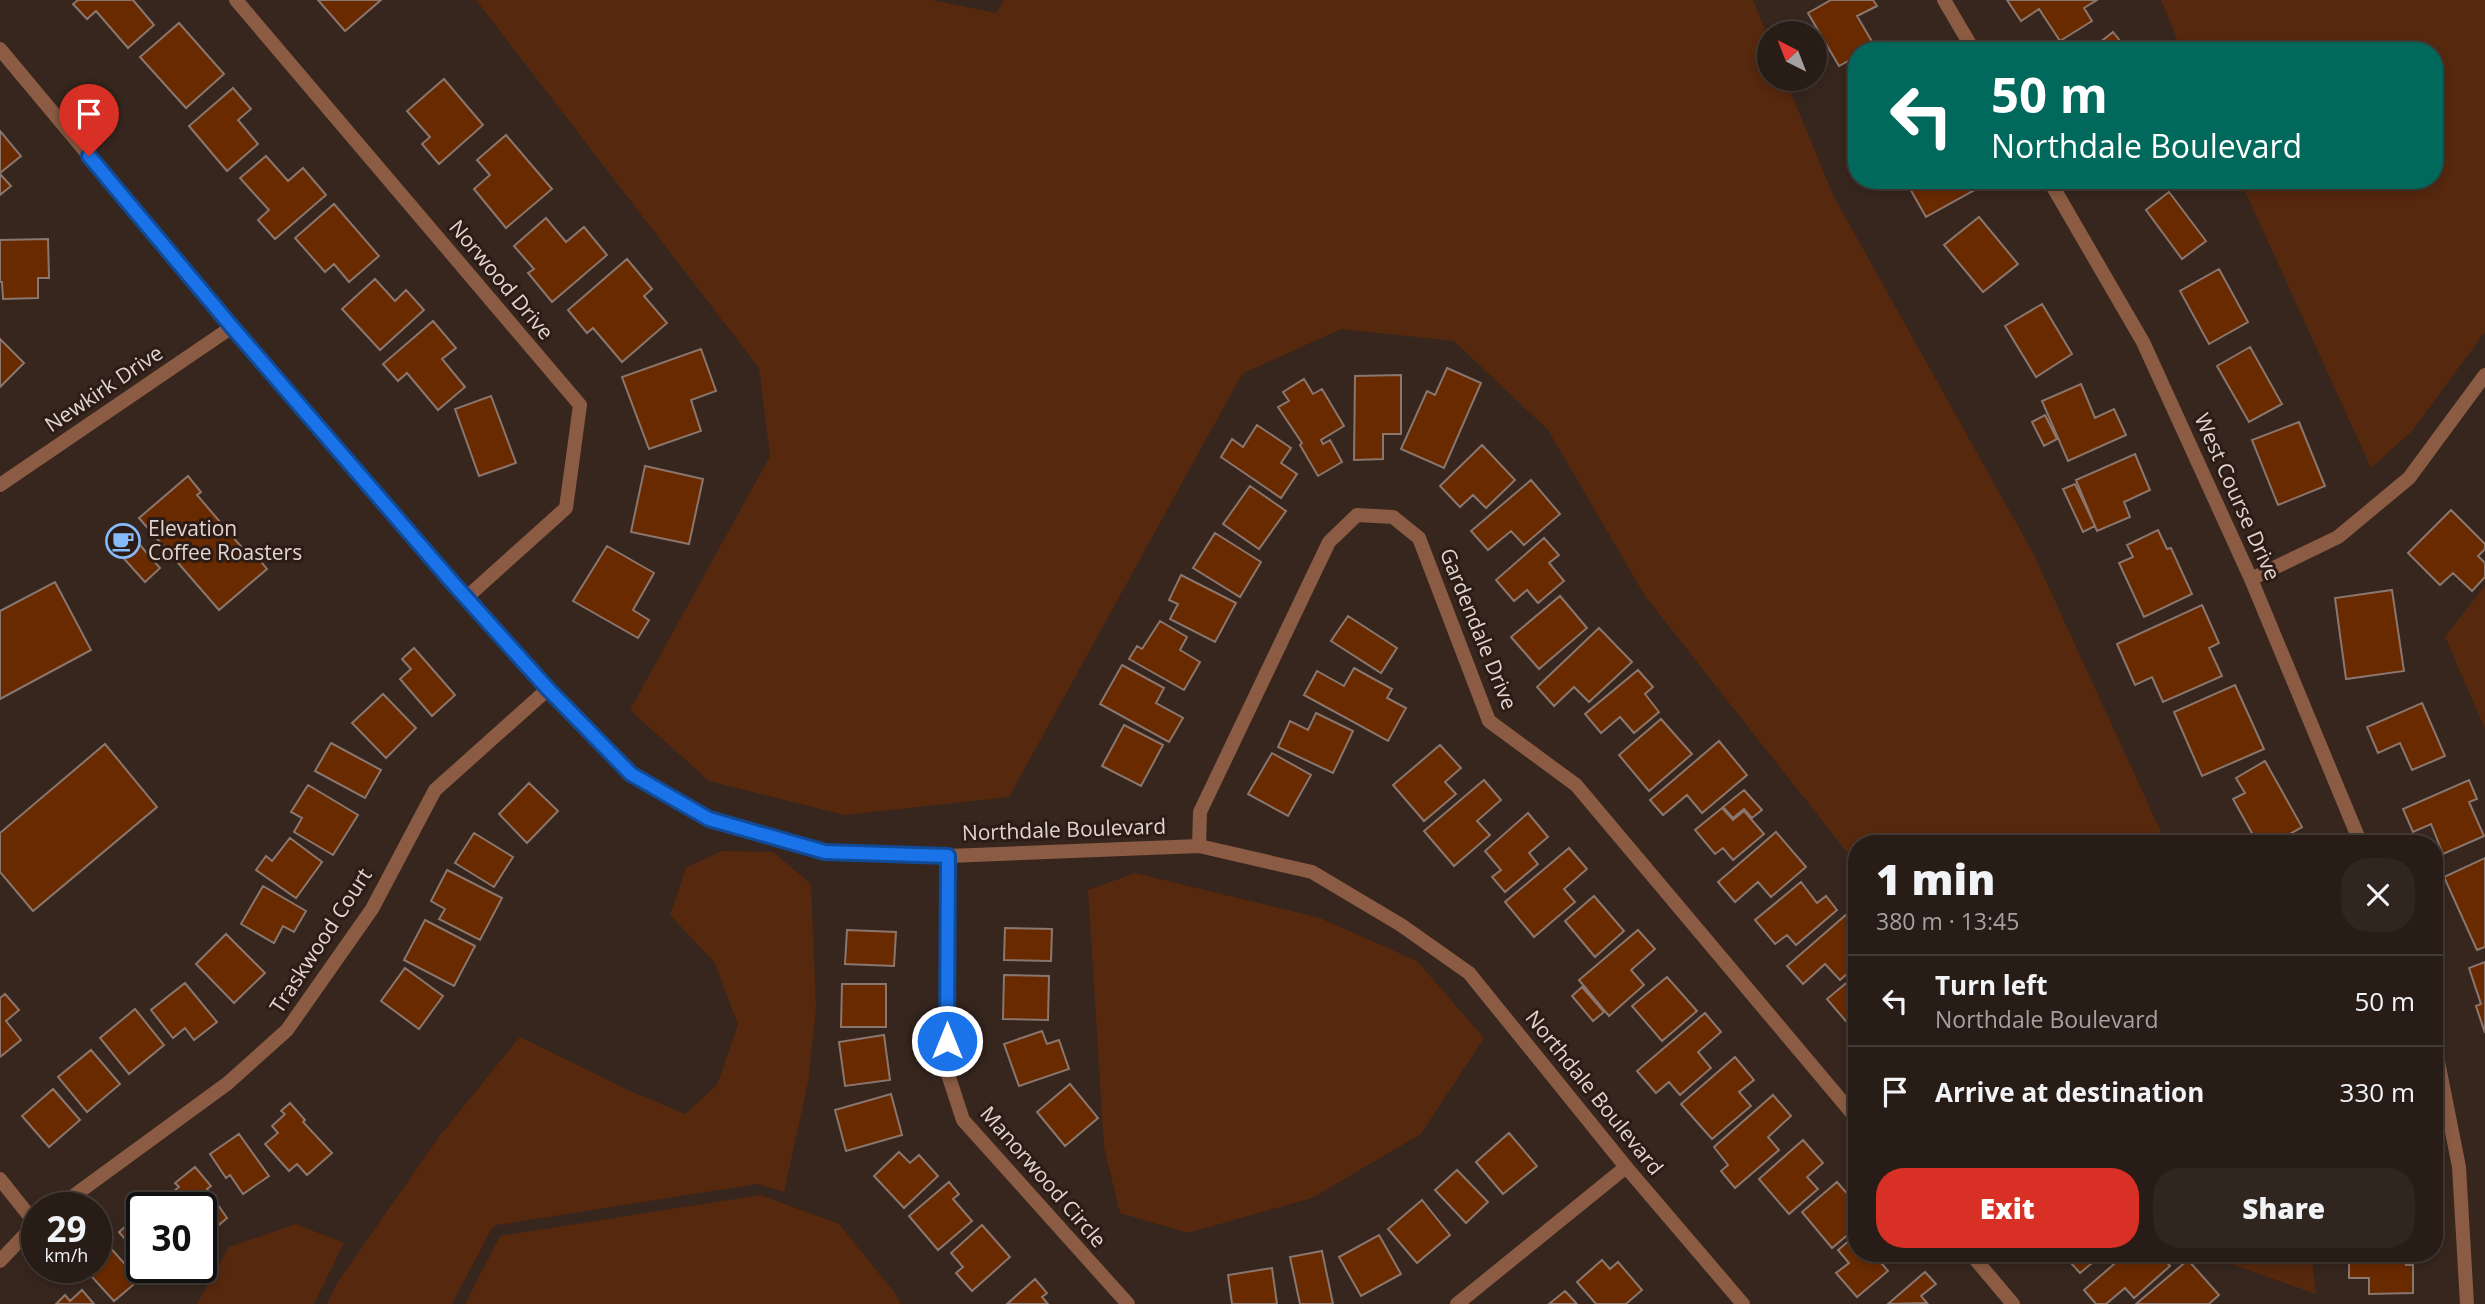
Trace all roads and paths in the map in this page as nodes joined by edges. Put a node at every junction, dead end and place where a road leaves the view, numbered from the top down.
1 (236, 0) edge
2 (1944, 0) edge
3 (1968, 42) edge
4 (0, 49) edge
5 (2054, 189) edge
6 (232, 327) junction
7 (2485, 375) edge
8 (0, 485) edge
9 (2251, 579) junction
10 (466, 598) junction
11 (548, 689) junction
12 (2357, 835) edge
13 (1199, 846) junction
14 (948, 856) junction
15 (2443, 1086) edge
16 (1848, 1108) edge
17 (1626, 1167) junction
18 (0, 1179) edge
19 (79, 1192) edge
20 (21, 1205) edge
21 (21, 1239) edge
22 (0, 1261) edge
23 (1977, 1262) edge
24 (1128, 1304) edge
25 (1457, 1304) edge
26 (1742, 1304) edge
27 (2012, 1304) edge
28 (2467, 1304) edge

1 - 10 street, Norwood Drive
2 - 3 street
4 - 6 street, Northdale Boulevard
5 - 9 street, West Course Drive
6 - 8 street, Newkirk Drive
6 - 10 street, Northdale Boulevard
7 - 9 street
9 - 12 street, West Course Drive
10 - 11 street, Northdale Boulevard
11 - 14 street, Northdale Boulevard
11 - 19 street, Traskwood Court
13 - 14 street, Northdale Boulevard
13 - 16 street, Gardendale Drive
13 - 17 street, Northdale Boulevard
14 - 24 street, Manorwood Circle
15 - 28 street
17 - 25 street
17 - 26 street, Northdale Boulevard
18 - 20 street
21 - 22 street
23 - 27 street

